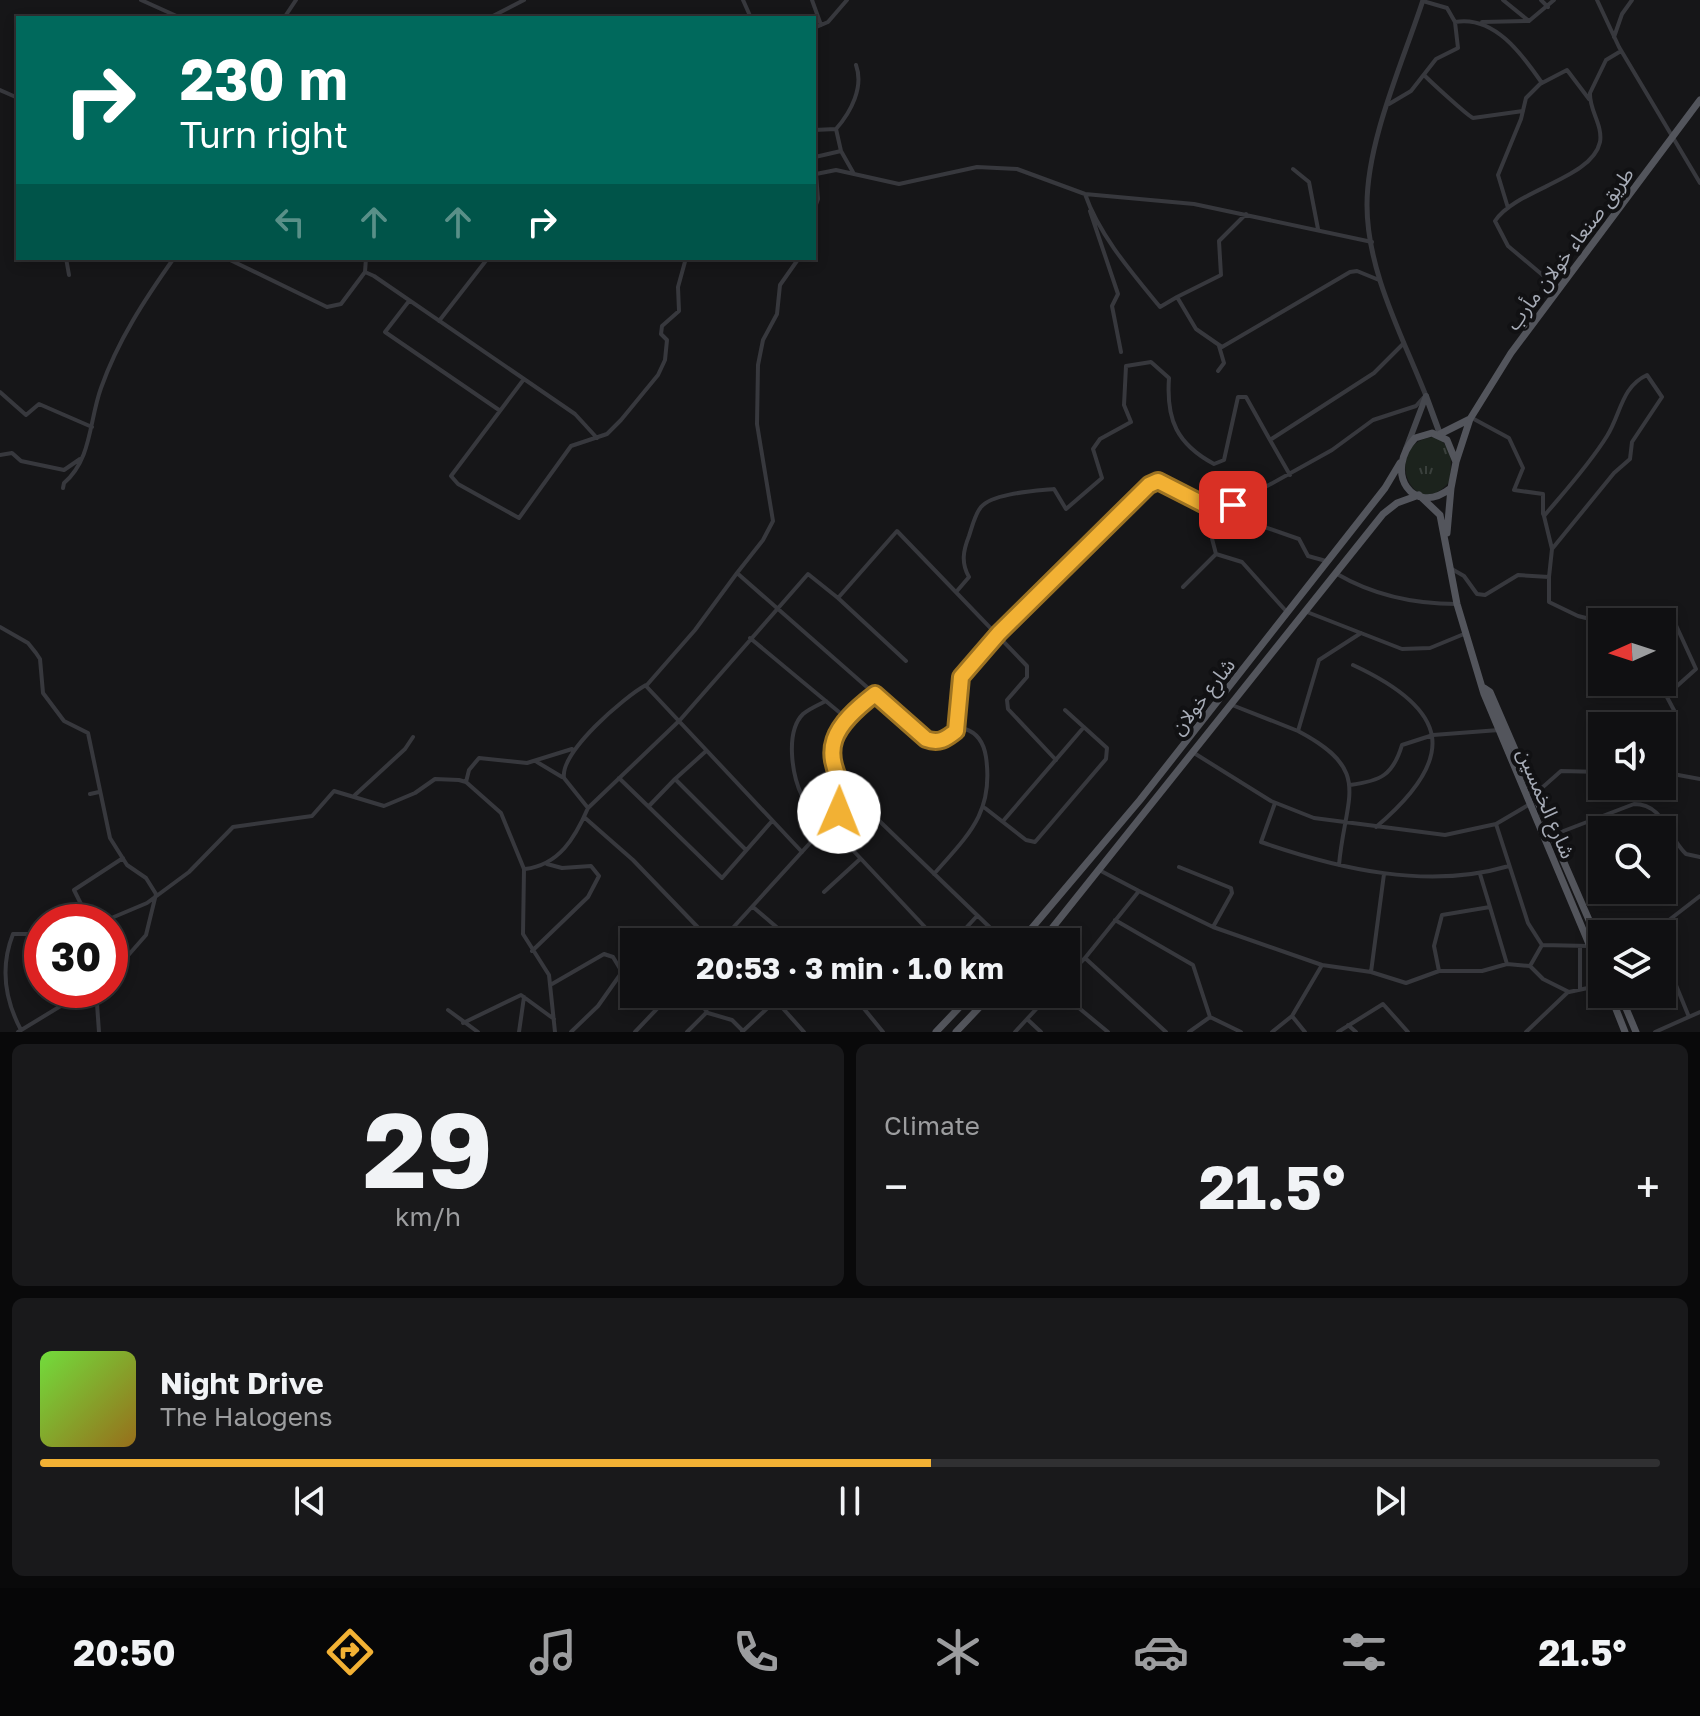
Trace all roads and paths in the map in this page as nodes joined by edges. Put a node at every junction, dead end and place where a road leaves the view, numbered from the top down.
1 (141, 0) edge
2 (524, 0) edge
3 (812, 0) edge
4 (847, 0) edge
5 (1423, 0) edge
6 (1446, 0) edge
7 (1503, 0) edge
8 (1541, 0) edge
9 (1554, 0) edge
10 (1597, 0) edge
11 (1632, 0) edge
12 (1548, 7) junction
13 (1447, 8) junction
14 (177, 16) edge
15 (493, 16) edge
16 (1529, 21) junction
17 (1455, 22) junction
18 (1480, 22) junction
19 (821, 25) junction
20 (816, 27) edge
21 (1614, 39) junction
22 (1621, 51) junction
23 (856, 65) dead end
24 (1424, 75) junction
25 (1542, 83) junction
26 (1589, 99) junction
27 (1700, 100) edge
28 (1389, 104) junction
29 (1523, 111) junction
30 (836, 129) junction
31 (816, 130) edge
32 (1673, 136) junction
33 (841, 151) junction
34 (816, 155) edge
35 (1293, 169) dead end
36 (816, 171) edge
37 (854, 174) junction
38 (816, 180) edge
39 (1700, 183) edge
40 (1085, 194) junction
41 (816, 204) edge
42 (1508, 208) junction
43 (1090, 209) junction
44 (1246, 214) junction
45 (1318, 229) junction
46 (1372, 242) junction
47 (66, 260) edge
48 (173, 260) edge
49 (230, 260) edge
50 (366, 260) edge
51 (486, 260) edge
52 (685, 260) edge
53 (798, 260) edge
54 (365, 272) junction
55 (69, 275) dead end
56 (1380, 281) junction
57 (1558, 288) junction
58 (1177, 297) junction
59 (409, 301) junction
60 (439, 321) junction
61 (1404, 343) junction
62 (1218, 344) junction
63 (1121, 352) dead end
64 (1218, 371) dead end
65 (524, 379) junction
66 (0, 392) edge
67 (1426, 396) junction
68 (499, 410) junction
69 (1471, 418) junction
70 (93, 427) junction
71 (1440, 434) junction
72 (597, 438) junction
73 (1270, 440) junction
74 (1406, 449) junction
75 (0, 455) edge
76 (82, 457) junction
77 (1456, 462) junction
78 (1400, 463) junction
79 (1290, 476) junction
80 (63, 488) dead end
81 (1451, 488) junction
82 (1419, 495) junction
83 (1238, 503) junction
84 (1203, 504) junction
85 (1544, 516) junction
86 (1446, 538) junction
87 (1552, 549) junction
88 (1216, 554) junction
89 (1328, 561) junction
90 (1450, 568) junction
91 (737, 573) junction
92 (1337, 574) junction
93 (1549, 577) junction
94 (1183, 587) dead end
95 (957, 591) junction
96 (838, 598) junction
97 (1457, 604) junction
98 (775, 608) junction
99 (1307, 612) junction
100 (1288, 613) junction
101 (1588, 618) edge
102 (1676, 625) edge
103 (0, 627) edge
104 (1679, 632) junction
105 (999, 633) junction
106 (1361, 633) junction
107 (1676, 633) edge
108 (1464, 634) junction
109 (750, 638) junction
110 (906, 661) dead end
111 (1353, 665) dead end
112 (646, 685) junction
113 (1676, 687) edge
114 (1484, 688) junction
115 (875, 694) junction
116 (826, 701) junction
117 (1232, 705) junction
118 (1065, 710) dead end
119 (845, 717) junction
120 (680, 720) junction
121 (1084, 727) junction
122 (1499, 730) junction
123 (956, 731) junction
124 (1298, 731) junction
125 (1433, 735) junction
126 (413, 737) dead end
127 (573, 749) junction
128 (706, 751) junction
129 (1194, 753) junction
130 (1056, 760) junction
131 (537, 762) junction
132 (1588, 772) edge
133 (1676, 775) edge
134 (563, 778) junction
135 (619, 778) junction
136 (675, 779) junction
137 (1700, 779) edge
138 (466, 782) junction
139 (1350, 785) junction
140 (99, 792) junction
141 (90, 794) dead end
142 (1535, 794) junction
143 (355, 795) junction
144 (851, 798) junction
145 (1140, 800) junction
146 (1275, 803) junction
147 (1530, 804) junction
148 (649, 807) junction
149 (588, 808) junction
150 (985, 808) junction
151 (1148, 811) junction
152 (1606, 816) edge
153 (1660, 816) edge
154 (584, 817) junction
155 (1004, 820) junction
156 (772, 821) junction
157 (1343, 822) junction
158 (1588, 823) edge
159 (1496, 824) junction
160 (826, 826) junction
161 (1376, 827) junction
162 (1553, 835) junction
163 (1677, 845) edge
164 (746, 850) junction
165 (802, 852) junction
166 (1700, 857) edge
167 (123, 858) junction
168 (859, 860) junction
169 (547, 864) junction
170 (1339, 865) junction
171 (1509, 866) junction
172 (1179, 867) dead end
173 (524, 869) junction
174 (1101, 871) junction
175 (934, 874) junction
176 (1384, 874) junction
177 (1480, 874) junction
178 (1139, 891) junction
179 (824, 892) dead end
180 (156, 894) junction
181 (1700, 896) edge
182 (81, 904) edge
183 (753, 907) junction
184 (1490, 907) junction
185 (128, 912) edge
186 (977, 916) junction
187 (1115, 920) junction
188 (1589, 920) edge
189 (1670, 920) edge
190 (1213, 927) junction
191 (699, 928) edge
192 (733, 928) edge
193 (778, 928) edge
194 (925, 928) edge
195 (966, 928) edge
196 (990, 928) edge
197 (1032, 928) edge
198 (1053, 928) edge
199 (24, 934) edge
200 (1588, 941) edge
201 (1542, 945) junction
202 (1580, 946) junction
203 (1588, 946) edge
204 (532, 951) junction
205 (128, 956) edge
206 (1085, 958) junction
207 (1080, 963) edge
208 (1507, 964) junction
209 (1322, 965) junction
210 (1530, 966) junction
211 (620, 969) edge
212 (1439, 971) junction
213 (1371, 972) junction
214 (620, 975) edge
215 (552, 984) junction
216 (1676, 985) edge
217 (1588, 988) edge
218 (1580, 989) junction
219 (1569, 992) junction
220 (524, 997) junction
221 (54, 1008) edge
222 (97, 1008) edge
223 (658, 1008) edge
224 (704, 1008) edge
225 (768, 1008) edge
226 (783, 1008) edge
227 (863, 1008) edge
228 (959, 1008) edge
229 (979, 1008) edge
230 (1037, 1008) edge
231 (1079, 1008) edge
232 (1616, 1008) edge
233 (1626, 1008) edge
234 (448, 1010) dead end
235 (707, 1012) junction
236 (1700, 1012) edge
237 (1292, 1016) junction
238 (1210, 1017) junction
239 (1689, 1017) junction
240 (554, 1019) junction
241 (1027, 1019) junction
242 (463, 1023) junction
243 (1348, 1025) junction
244 (20, 1031) edge
245 (575, 1031) edge
246 (99, 1032) edge
247 (478, 1032) edge
248 (519, 1032) edge
249 (555, 1032) edge
250 (635, 1032) edge
251 (687, 1032) edge
252 (743, 1032) edge
253 (804, 1032) edge
254 (883, 1032) edge
255 (936, 1032) edge
256 (956, 1032) edge
257 (1015, 1032) edge
258 (1041, 1032) edge
259 (1108, 1032) edge
260 (1166, 1032) edge
261 (1189, 1032) edge
262 (1241, 1032) edge
263 (1272, 1032) edge
264 (1305, 1032) edge
265 (1338, 1032) edge
266 (1356, 1032) edge
267 (1408, 1032) edge
268 (1526, 1032) edge
269 (1625, 1032) edge
270 (1636, 1032) edge
271 (1655, 1032) edge

1 - 14 street
2 - 15 street
3 - 19 street
4 - 19 street
5 - 13 street
5 - 28 street
6 - 13 street
7 - 16 street
8 - 12 street
9 - 12 street
10 - 21 street
11 - 21 street
12 - 16 street
13 - 17 street
16 - 18 street
17 - 18 street
17 - 24 street
18 - 25 street
19 - 20 street
21 - 22 street
22 - 26 street
22 - 32 street
23 - 30 street
24 - 28 street
24 - 29 street
25 - 26 street
25 - 29 street
26 - 42 street
27 - 32 main road, طريق صنعاء خولان مأرب
28 - 46 street
29 - 42 street
30 - 31 street
30 - 33 street
32 - 39 street
32 - 57 main road, طريق صنعاء خولان مأرب
33 - 34 street
33 - 37 street
35 - 45 street
36 - 37 street
37 - 40 street
38 - 41 street
40 - 43 street
40 - 44 street
42 - 57 street
43 - 58 street
43 - 63 street
44 - 45 street
44 - 58 street
45 - 46 street
46 - 56 street
47 - 55 street
48 - 70 street
49 - 54 street
50 - 54 street
51 - 60 street
52 - 72 street
53 - 91 street
54 - 59 street
56 - 61 street
56 - 62 street
57 - 69 main road, طريق صنعاء خولان مأرب
58 - 62 street
59 - 60 street
59 - 68 street
60 - 65 street
61 - 67 street
61 - 73 street
62 - 64 street
65 - 68 street
65 - 72 street
66 - 70 street
67 - 71 main road
67 - 74 main road
67 - 79 street
68 - 72 street
69 - 71 main road
69 - 77 main road, طريق صنعاء خولان مأرب
69 - 85 street
70 - 76 street
71 - 74 main road
71 - 77 main road
73 - 79 street
73 - 95 street
74 - 78 main road
75 - 76 street
76 - 80 street
77 - 81 main road
78 - 82 main road
78 - 89 main road, شارع خولان
79 - 83 street
81 - 82 main road
81 - 86 main road, شارع الخمسين
82 - 86 main road, شارع الخمسين
82 - 92 main road, شارع خولان
83 - 84 street
83 - 89 street
84 - 88 street
84 - 105 street
85 - 87 street
85 - 87 street
86 - 90 main road, شارع الخمسين
87 - 93 street
88 - 94 street
88 - 100 street
89 - 100 main road, شارع خولان
90 - 93 street
90 - 97 main road, شارع الخمسين
91 - 98 street
91 - 112 street
92 - 97 street
92 - 99 main road, شارع خولان
93 - 101 street
95 - 96 street
95 - 105 street
96 - 98 street
96 - 110 street
97 - 108 main road, شارع الخمسين
98 - 109 street
98 - 115 street
99 - 106 street
99 - 117 main road, شارع خولان
100 - 145 main road, شارع خولان
102 - 104 street
103 - 140 street
104 - 107 street
104 - 113 street
105 - 123 street
105 - 130 street
106 - 108 street
106 - 124 street
108 - 114 main road, شارع الخمسين
109 - 116 street
109 - 120 street
111 - 125 street
112 - 120 street
112 - 127 street
114 - 122 main road, شارع الخمسين
114 - 142 main road, شارع الخمسين
115 - 119 street
115 - 123 street
116 - 119 street
116 - 160 street
117 - 124 street
117 - 129 main road, شارع خولان
118 - 121 street
119 - 144 street
120 - 128 street
120 - 135 street
121 - 130 street
121 - 155 street
122 - 125 street
122 - 147 main road, شارع الخمسين
123 - 150 street
124 - 139 street
125 - 139 street
125 - 161 street
126 - 143 street
127 - 131 street
127 - 134 street
128 - 136 street
128 - 156 street
129 - 146 street
129 - 151 main road, شارع خولان
130 - 155 street
131 - 134 street
131 - 138 street
132 - 142 street
133 - 137 street
134 - 149 street
135 - 148 street
135 - 149 street
136 - 148 street
136 - 164 street
138 - 143 street
138 - 173 street
139 - 157 street
140 - 141 street
140 - 167 street
142 - 162 main road, شارع الخمسين
143 - 180 street
144 - 160 street
144 - 175 street
145 - 151 main road
145 - 197 main road, شارع خولان
146 - 157 street
146 - 170 street
147 - 159 street
147 - 200 main road, شارع الخمسين
148 - 164 street
149 - 154 street
150 - 155 street
150 - 175 street
151 - 174 main road, شارع خولان
152 - 153 street
154 - 169 street
154 - 191 street
156 - 164 street
156 - 165 street
157 - 161 street
157 - 170 street
158 - 162 street
159 - 161 street
159 - 171 street
160 - 165 street
160 - 168 street
162 - 188 main road, شارع الخمسين
163 - 166 street
165 - 183 street
167 - 180 street
167 - 182 street
168 - 179 street
168 - 194 street
169 - 173 street
169 - 204 street
170 - 176 street
171 - 177 street
171 - 201 street
172 - 190 street
173 - 204 street
174 - 178 street
174 - 198 main road, شارع خولان
175 - 186 street
176 - 177 street
176 - 213 street
177 - 184 street
178 - 187 street
178 - 190 street
180 - 185 street
180 - 205 street
181 - 189 street
183 - 192 street
183 - 193 street
184 - 208 street
184 - 212 street
186 - 195 street
186 - 196 street
187 - 206 street
187 - 238 street
190 - 209 street
199 - 244 street
201 - 202 street
201 - 210 street
202 - 203 street
202 - 218 street
204 - 215 street
206 - 207 street
206 - 260 street
208 - 210 street
208 - 212 street
209 - 213 street
209 - 237 street
210 - 219 street
211 - 215 street
212 - 213 street
214 - 245 street
215 - 240 street
216 - 239 street
217 - 218 street
218 - 219 street
219 - 268 street
220 - 240 street
220 - 242 street
220 - 248 street
221 - 244 street
222 - 246 street
223 - 250 street
224 - 235 street
225 - 252 street
226 - 253 street
227 - 254 street
228 - 255 main road
229 - 256 main road
230 - 241 street
231 - 259 street
232 - 269 main road
233 - 270 main road
234 - 242 street
235 - 251 street
235 - 252 street
236 - 239 street
237 - 263 street
237 - 264 street
238 - 261 street
238 - 262 street
239 - 271 street
240 - 249 street
241 - 257 street
241 - 258 street
242 - 247 street
243 - 265 street
243 - 266 street
243 - 267 street

